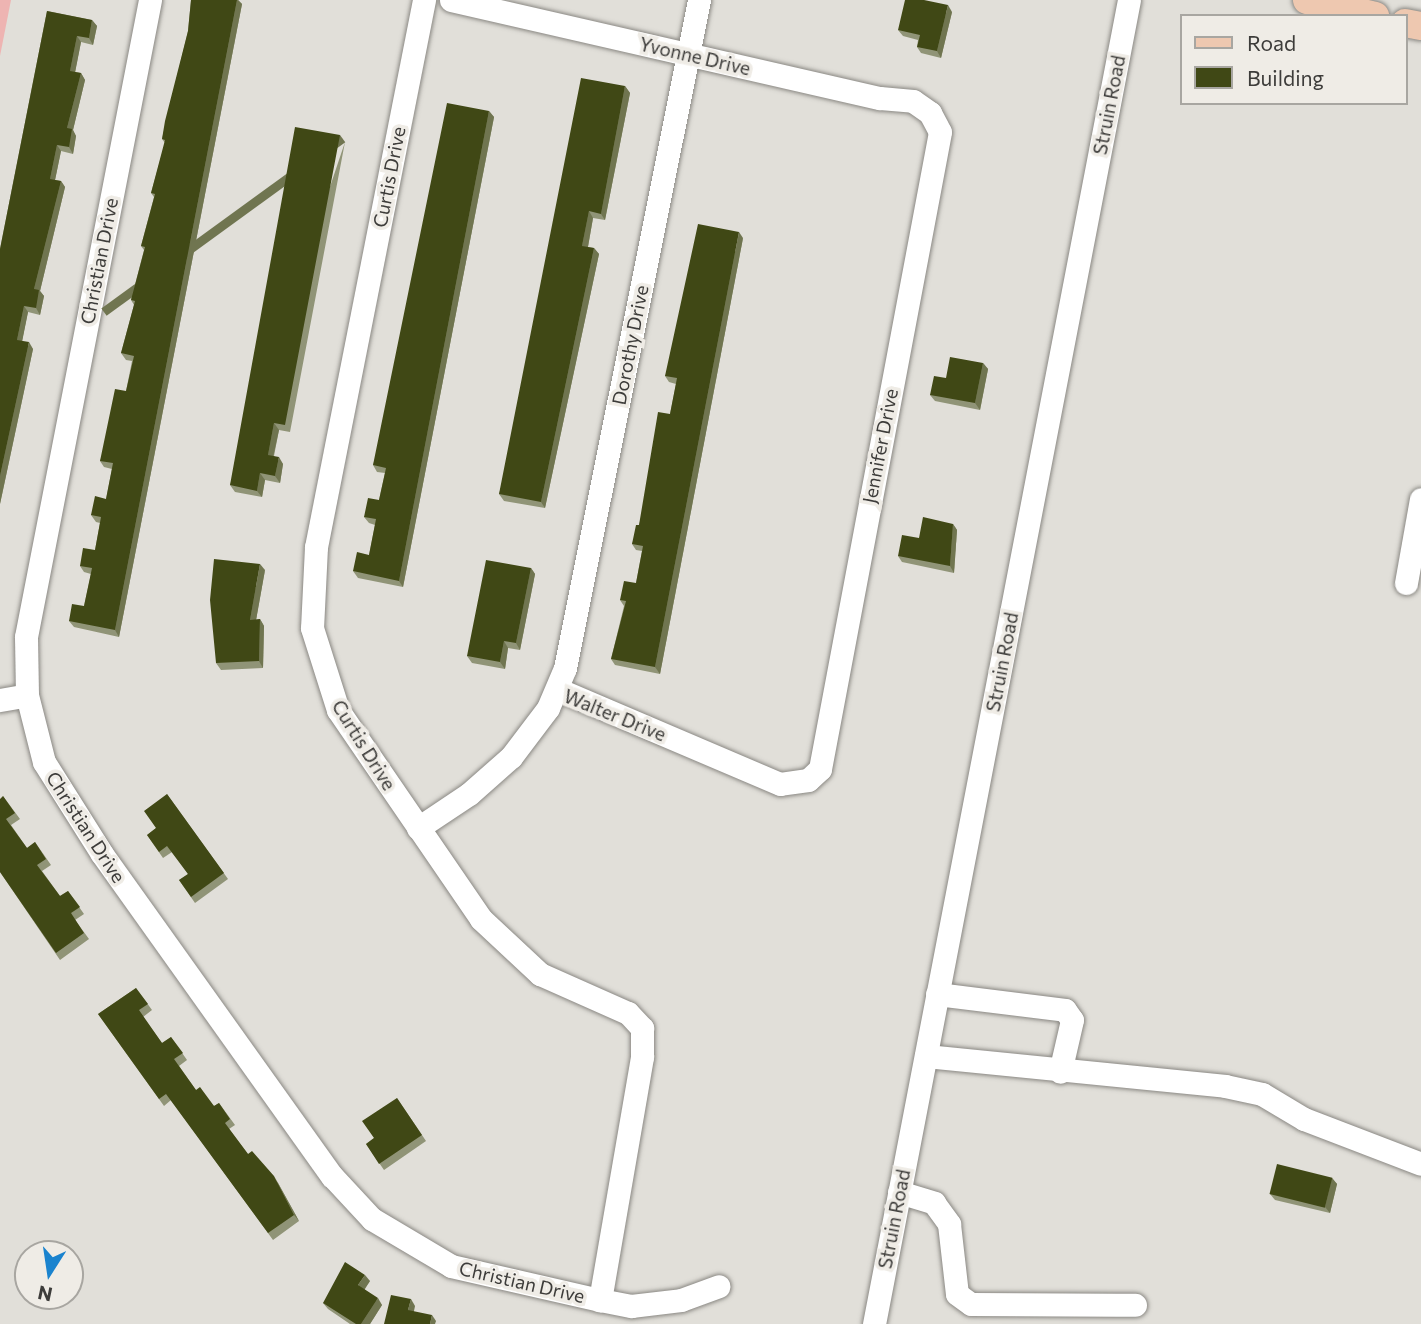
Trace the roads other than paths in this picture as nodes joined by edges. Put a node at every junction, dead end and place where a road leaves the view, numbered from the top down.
1 (150, 0) edge
2 (424, 0) edge
3 (451, 0) edge
4 (698, 0) edge
5 (1129, 0) edge
6 (1307, 0) edge
7 (1366, 14) edge
8 (688, 54) junction
9 (934, 117) joint
10 (1421, 499) edge
11 (1406, 583) dead end
12 (557, 689) junction
13 (27, 695) junction
14 (0, 700) edge
15 (816, 773) joint
16 (418, 828) junction
17 (937, 994) junction
18 (926, 1056) junction
19 (1060, 1072) junction
20 (1421, 1164) edge
21 (900, 1192) junction
22 (719, 1286) dead end
23 (600, 1300) junction
24 (1135, 1305) dead end
25 (874, 1324) edge

1 - 13 street, Christian Drive
2 - 16 street, Curtis Drive
3 - 8 street, Yvonne Drive
4 - 8 street, Dorothy Drive
5 - 17 street, Struin Road
6 - 7 main road
8 - 9 street, Yvonne Drive
8 - 12 street, Dorothy Drive
9 - 15 street, Jennifer Drive
10 - 11 street
12 - 15 street, Walter Drive
12 - 16 street, Walter Drive
13 - 14 street
13 - 23 street, Christian Drive
16 - 23 street, Curtis Drive
17 - 18 street, Struin Road
17 - 19 street
18 - 19 street
18 - 21 street, Struin Road
19 - 20 street
21 - 24 street
21 - 25 street, Struin Road
22 - 23 street, Christian Drive

